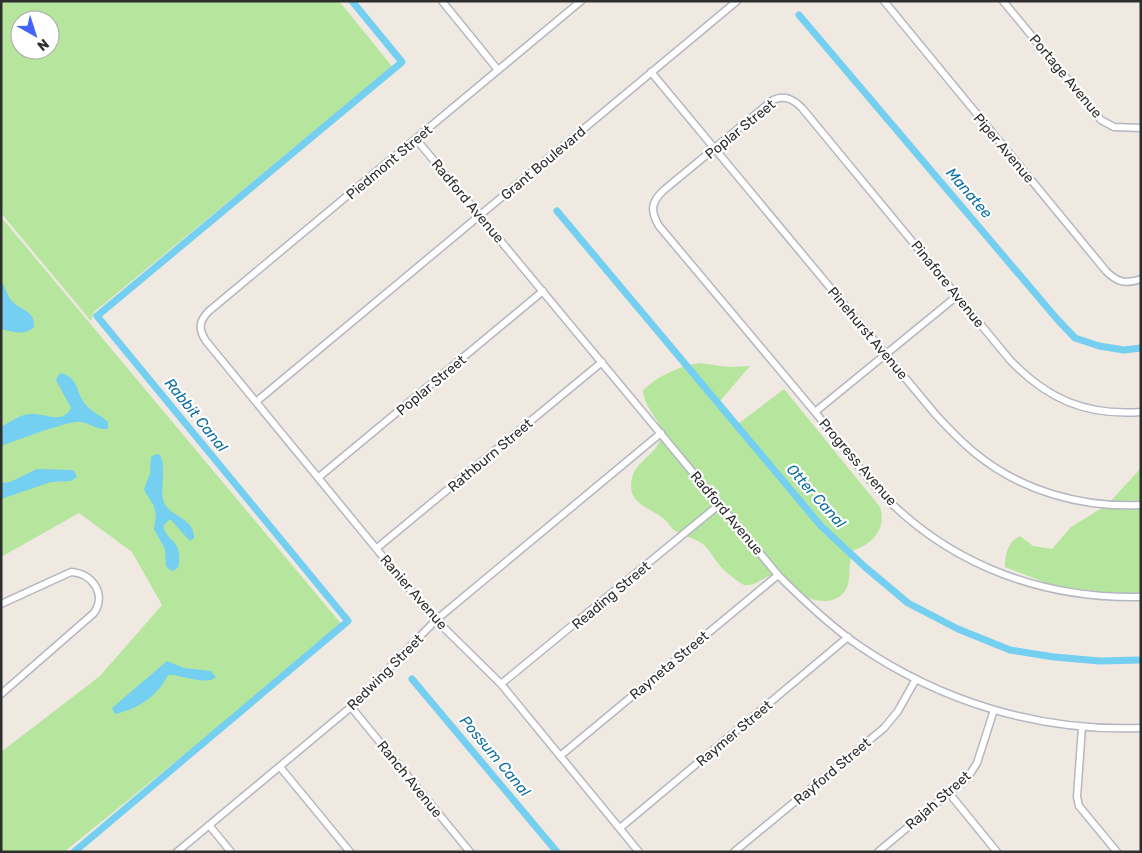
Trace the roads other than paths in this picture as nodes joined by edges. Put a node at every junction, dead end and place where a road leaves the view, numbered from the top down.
1 (442, 1) edge
2 (581, 1) edge
3 (737, 1) edge
4 (1003, 1) edge
5 (888, 3) edge
6 (498, 70) junction
7 (652, 72) junction
8 (789, 98) joint
9 (1141, 128) edge
10 (416, 139) junction
11 (714, 148) junction
12 (652, 209) joint
13 (480, 215) junction
14 (1141, 279) edge
15 (543, 291) junction
16 (957, 296) junction
17 (200, 326) joint
18 (886, 354) junction
19 (602, 362) junction
20 (257, 401) junction
21 (815, 412) junction
22 (1141, 412) edge
23 (660, 433) junction
24 (319, 478) junction
25 (720, 504) junction
26 (1141, 505) edge
27 (376, 548) junction
28 (778, 575) junction
29 (1141, 597) edge
30 (1, 604) edge
31 (436, 620) junction
32 (848, 637) junction
33 (916, 679) junction
34 (501, 684) junction
35 (1, 694) edge
36 (351, 707) junction
37 (994, 710) junction
38 (1082, 727) junction
39 (1141, 728) edge
40 (560, 756) junction
41 (280, 767) junction
42 (949, 793) junction
43 (210, 825) junction
44 (620, 828) junction
45 (177, 852) edge
46 (231, 852) edge
47 (350, 852) edge
48 (470, 852) edge
49 (639, 852) edge
50 (734, 852) edge
51 (878, 852) edge
52 (997, 852) edge
53 (1117, 852) edge

1 - 6 street
2 - 6 street, Piedmont Street
3 - 7 street, Grant Boulevard
4 - 9 street, Portage Avenue
5 - 14 street, Piper Avenue
6 - 10 street, Piedmont Street
7 - 11 street, Pinehurst Avenue
7 - 13 street, Grant Boulevard
8 - 11 street, Poplar Street
8 - 16 street, Pinafore Avenue
10 - 13 street, Radford Avenue
10 - 17 street, Piedmont Street
11 - 12 street, Poplar Street
11 - 18 street, Pinehurst Avenue
12 - 21 street, Progress Avenue
13 - 15 street, Radford Avenue
13 - 20 street, Grant Boulevard
15 - 19 street, Radford Avenue
15 - 24 street, Poplar Street
16 - 18 street
16 - 22 street, Pinafore Avenue
17 - 20 street, Ranier Avenue
18 - 21 street
18 - 26 street, Pinehurst Avenue
19 - 23 street, Radford Avenue
19 - 27 street, Rathburn Street
20 - 24 street, Ranier Avenue
21 - 29 street, Progress Avenue
23 - 25 street, Radford Avenue
23 - 31 street, Redwing Street
24 - 27 street, Ranier Avenue
25 - 28 street, Radford Avenue
25 - 34 street, Reading Street
27 - 31 street, Ranier Avenue
28 - 32 street, Radford Avenue
28 - 40 street, Rayneta Street
30 - 35 street
31 - 34 street, Ranier Avenue
31 - 36 street, Redwing Street
32 - 33 street, Radford Avenue
32 - 44 street, Raymer Street
33 - 37 street, Radford Avenue
33 - 50 street, Rayford Street
34 - 40 street, Ranier Avenue
36 - 41 street, Redwing Street
36 - 48 street, Ranch Avenue
37 - 38 street, Radford Avenue
37 - 42 street, Rajah Street
38 - 39 street, Radford Avenue
38 - 53 street
40 - 44 street, Ranier Avenue
41 - 43 street, Redwing Street
41 - 47 street
42 - 51 street, Rajah Street
42 - 52 street
43 - 45 street, Redwing Street
43 - 46 street
44 - 49 street, Ranier Avenue

